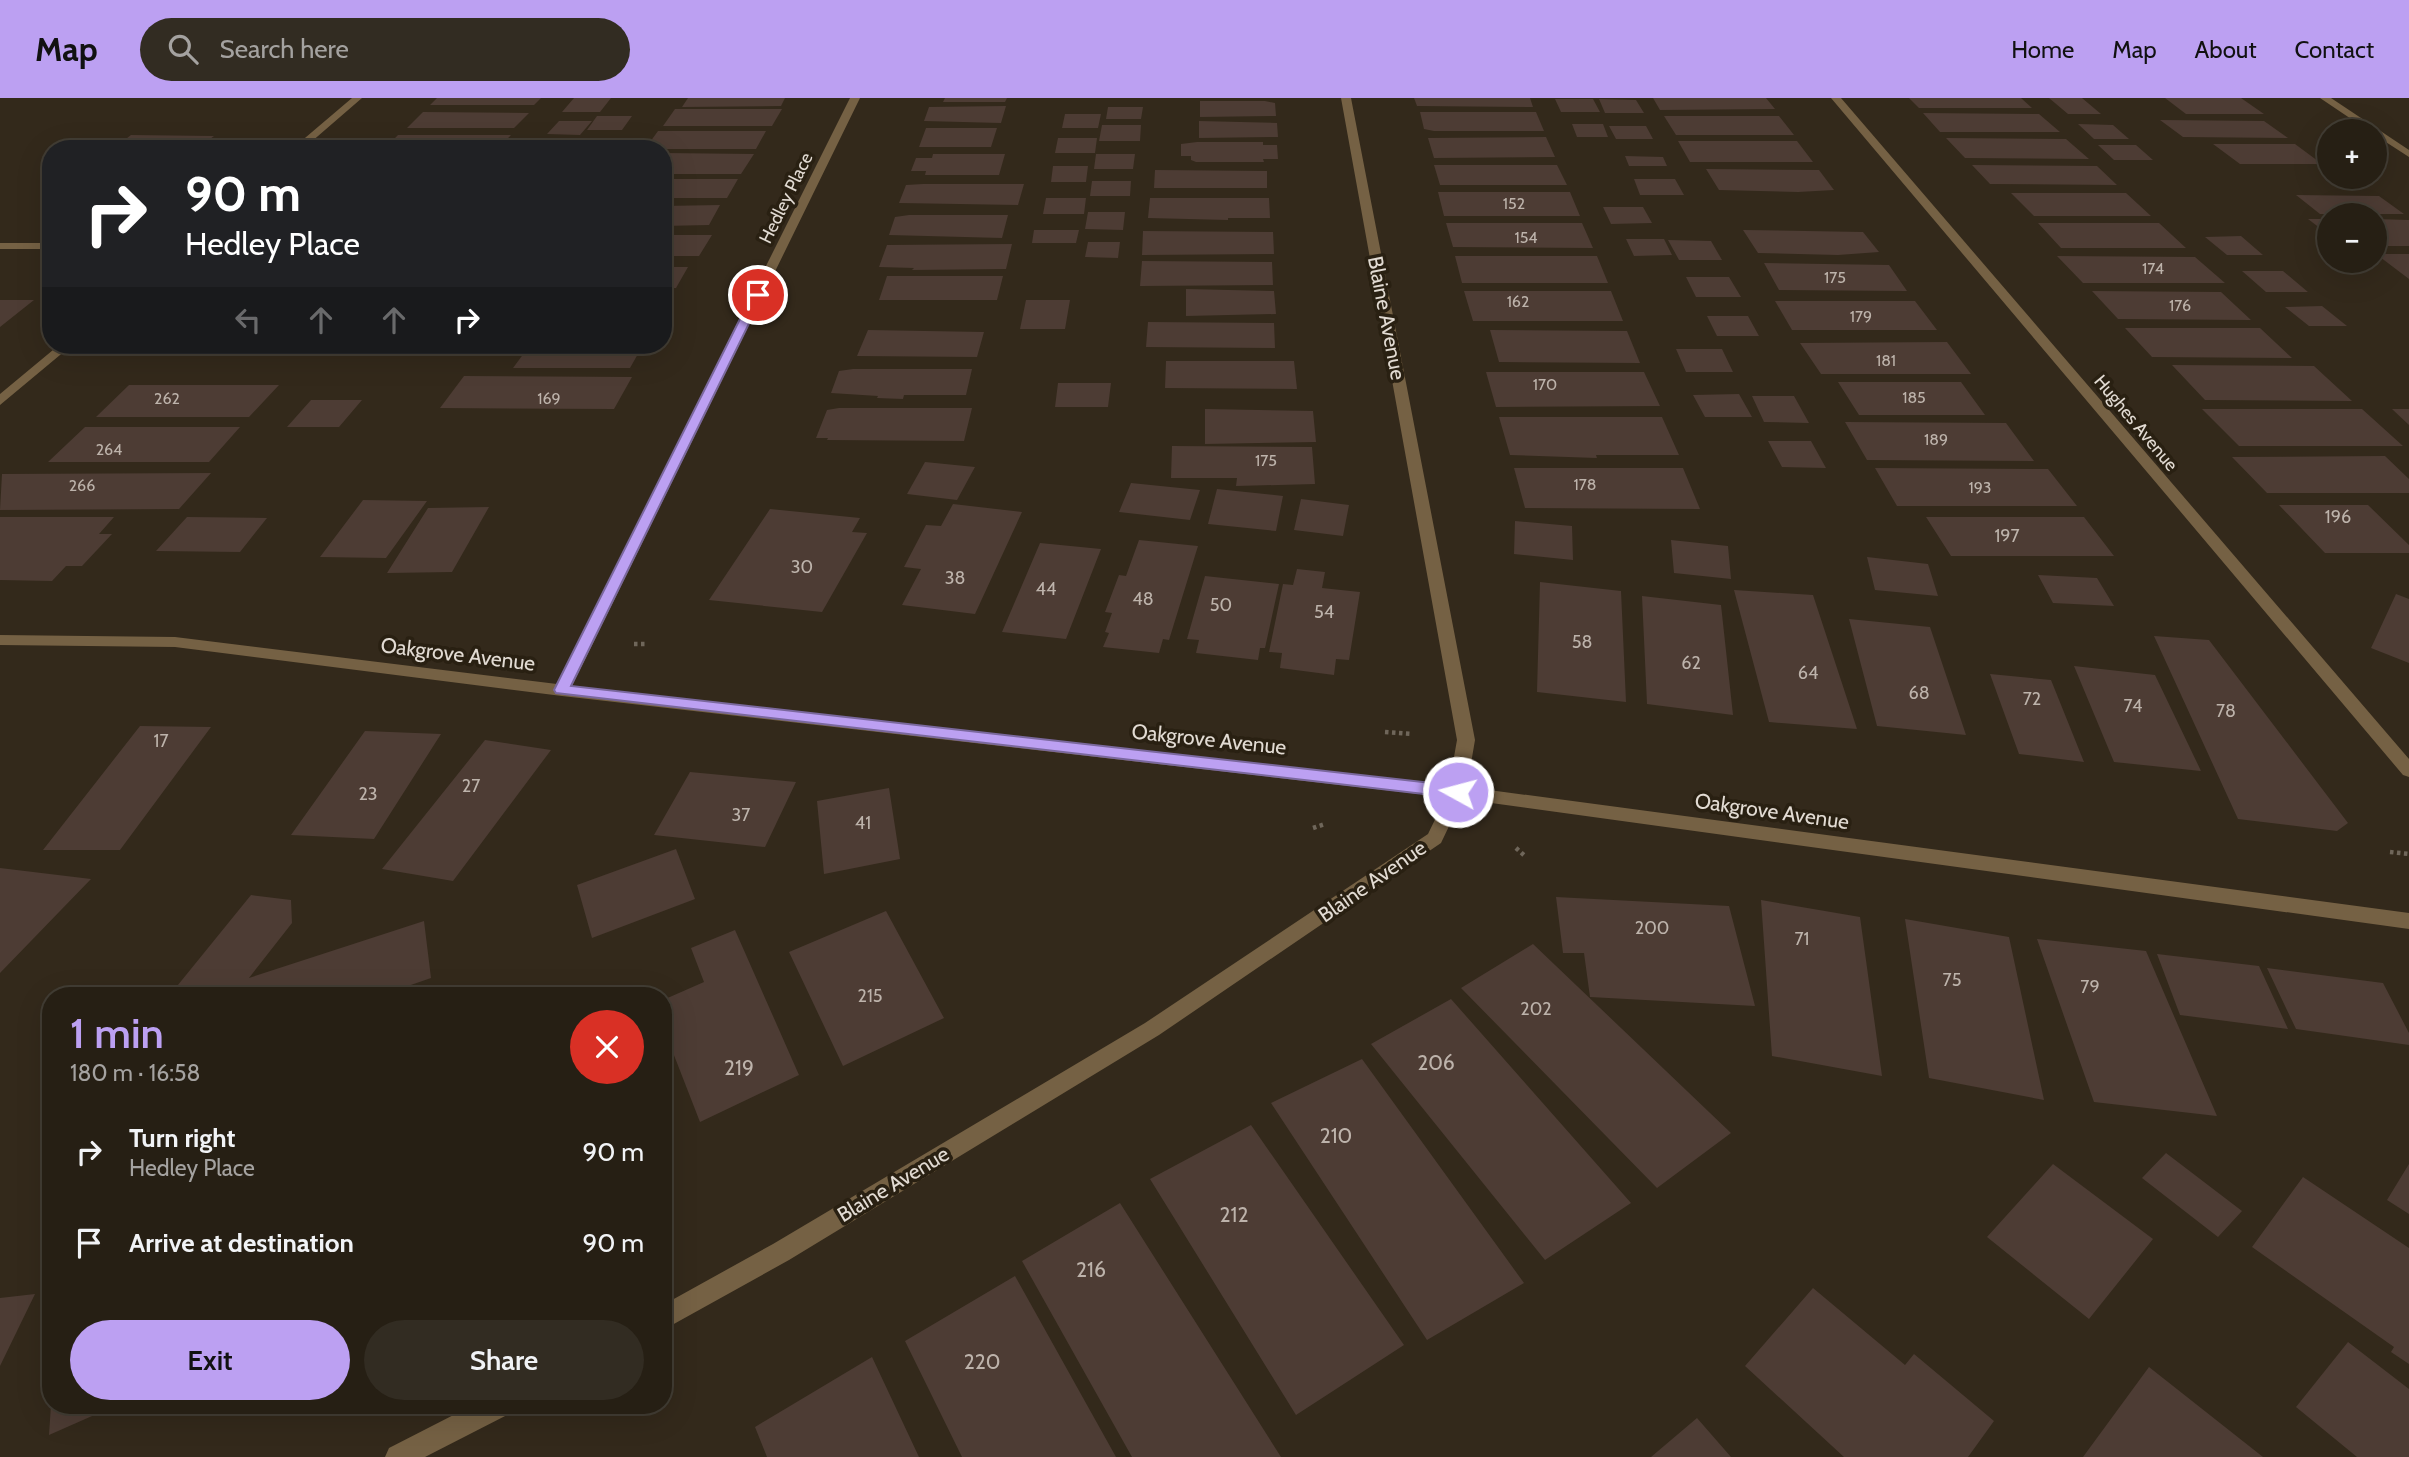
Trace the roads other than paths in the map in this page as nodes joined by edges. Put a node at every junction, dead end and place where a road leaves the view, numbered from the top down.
1 (357, 98) edge
2 (855, 98) edge
3 (1346, 98) edge
4 (1836, 98) edge
5 (2325, 98) edge
6 (308, 140) edge
7 (2409, 154) edge
8 (0, 246) edge
9 (42, 246) edge
10 (55, 354) edge
11 (0, 401) edge
12 (0, 640) edge
13 (562, 690) junction
14 (2409, 771) edge
15 (1458, 792) junction
16 (2409, 921) edge
17 (672, 1313) edge
18 (482, 1414) edge
19 (397, 1457) edge

1 - 6 street
2 - 13 street, Hedley Place
3 - 15 street, Blaine Avenue
4 - 14 street, Hughes Avenue
5 - 7 street
8 - 9 street
10 - 11 street
12 - 13 street, Oakgrove Avenue
13 - 15 street, Oakgrove Avenue
15 - 16 street, Oakgrove Avenue
15 - 17 street, Blaine Avenue
18 - 19 street

